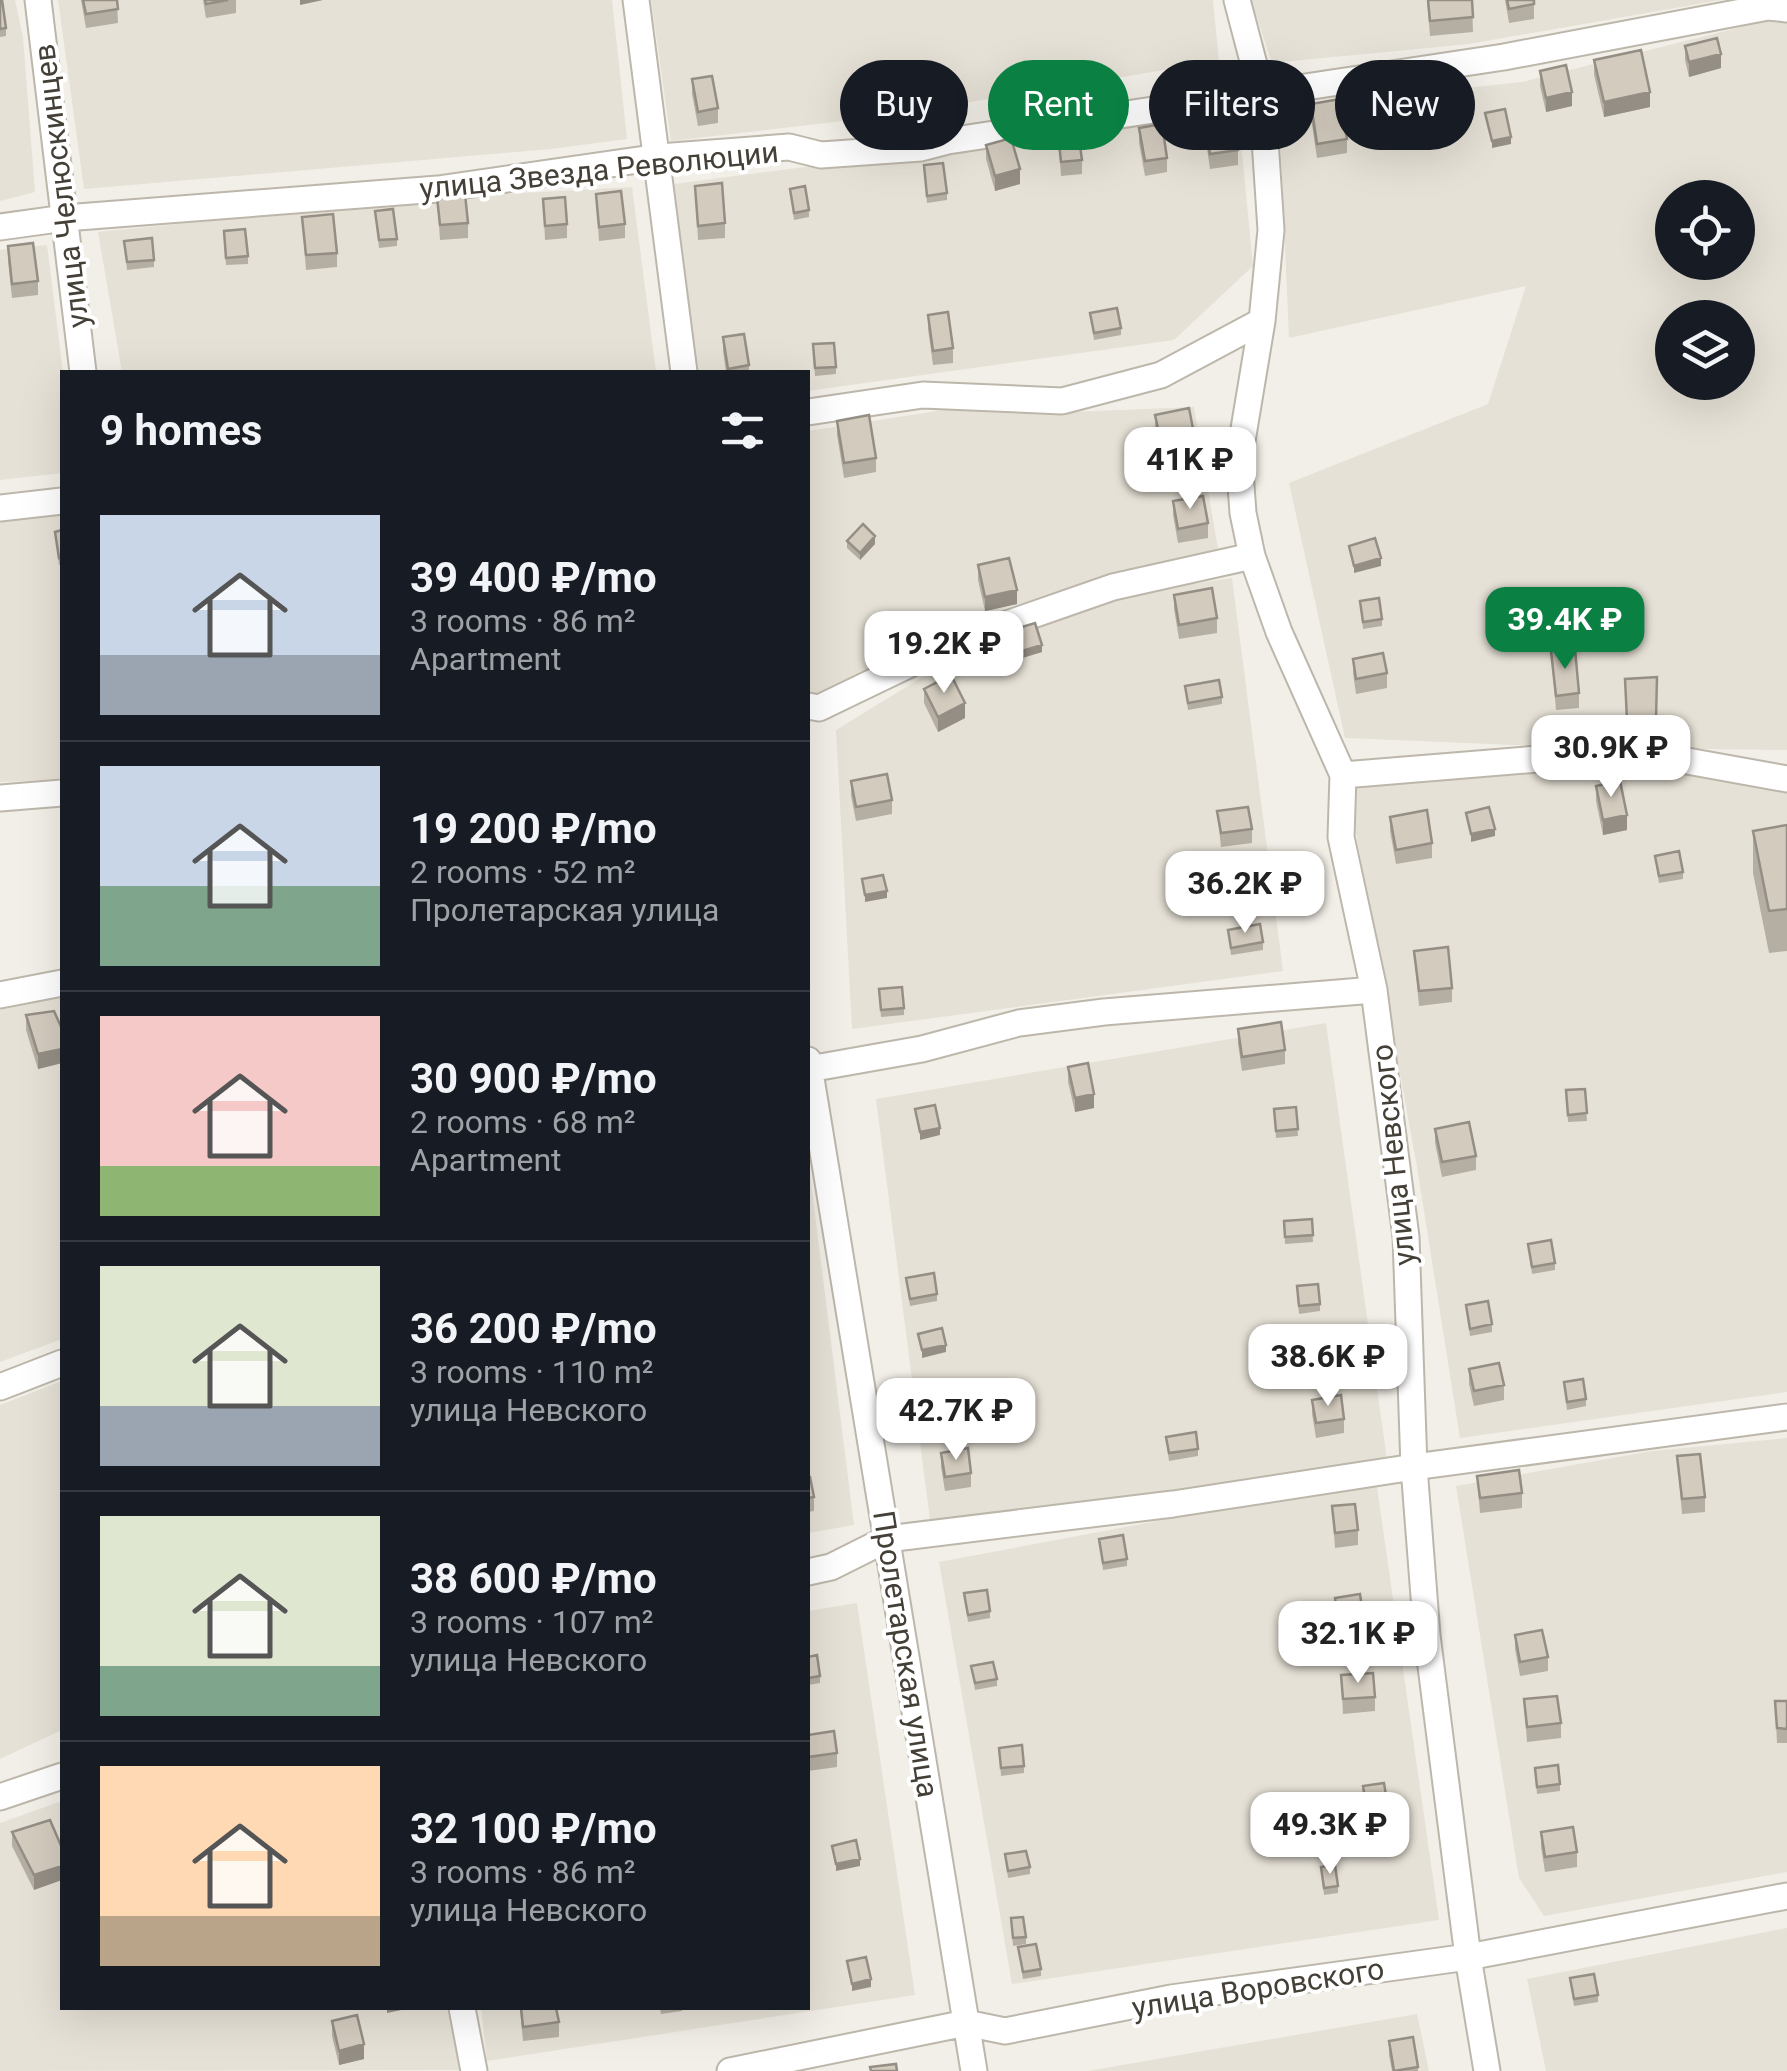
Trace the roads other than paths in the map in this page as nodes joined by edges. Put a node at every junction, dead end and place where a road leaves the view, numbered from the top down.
1 (38, 0) edge
2 (636, 0) edge
3 (1237, 0) edge
4 (1787, 9) edge
5 (1253, 60) edge
6 (1315, 87) edge
7 (1149, 112) edge
8 (1265, 150) edge
9 (658, 157) junction
10 (65, 218) junction
11 (0, 227) edge
12 (1262, 321) junction
13 (83, 370) edge
14 (684, 370) edge
15 (810, 412) edge
16 (60, 501) edge
17 (0, 508) edge
18 (1252, 556) junction
19 (810, 706) edge
20 (1343, 776) junction
21 (1787, 779) edge
22 (60, 793) edge
23 (0, 798) edge
24 (60, 983) edge
25 (1374, 990) junction
26 (0, 994) edge
27 (810, 1064) edge
28 (810, 1076) edge
29 (60, 1364) edge
30 (0, 1387) edge
31 (1787, 1417) edge
32 (1414, 1466) junction
33 (887, 1539) junction
34 (810, 1572) edge
35 (60, 1777) edge
36 (0, 1797) edge
37 (1787, 1896) edge
38 (1468, 1957) junction
39 (462, 2010) edge
40 (966, 2022) junction
41 (474, 2071) edge
42 (730, 2071) edge
43 (974, 2071) edge
44 (1487, 2071) edge

1 - 10 street, улица Челюскинцев
2 - 9 street
3 - 5 street, улица Невского
4 - 6 street, улица Звезда Революции
7 - 9 street, улица Звезда Революции
8 - 12 street, улица Невского
9 - 10 street, улица Звезда Революции
9 - 14 street
10 - 11 street, улица Звезда Революции
10 - 13 street, улица Челюскинцев
12 - 15 street
12 - 18 street, улица Невского
16 - 17 street
18 - 19 street
18 - 20 street, улица Невского
20 - 21 street
20 - 25 street, улица Невского
22 - 23 street
24 - 26 street
25 - 27 street
25 - 32 street, улица Невского
28 - 33 street, Пролетарская улица
29 - 30 street
31 - 32 street
32 - 33 street
32 - 38 street, улица Невского
33 - 34 street
33 - 40 street, Пролетарская улица
35 - 36 street
37 - 38 street, улица Воровского
38 - 40 street, улица Воровского
38 - 44 street, улица Невского
39 - 41 street
40 - 42 street, улица Воровского
40 - 43 street, Пролетарская улица

